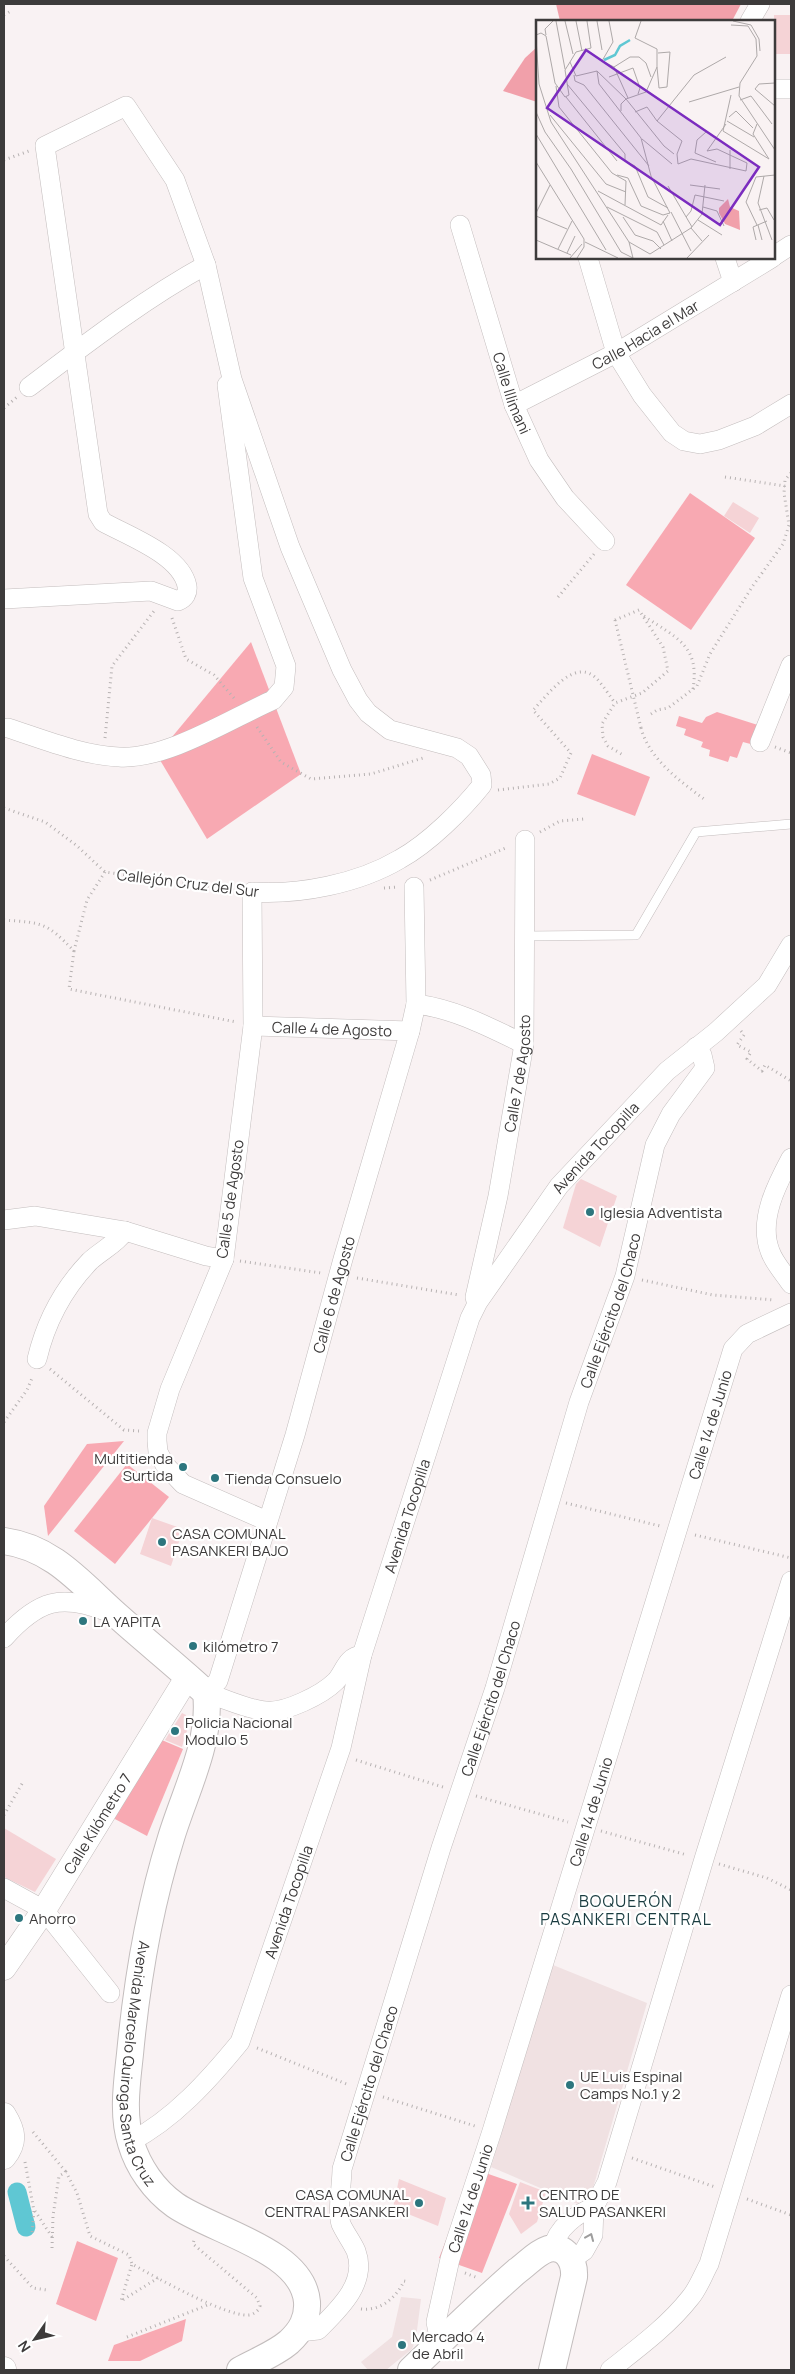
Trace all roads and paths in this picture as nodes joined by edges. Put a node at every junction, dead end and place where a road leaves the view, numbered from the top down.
1 (760, 4) edge
2 (11, 11) dead end
3 (4, 15) edge
4 (751, 20) edge
5 (775, 89) edge
6 (791, 90) edge
7 (45, 146) junction
8 (4, 160) edge
9 (460, 226) dead end
10 (791, 245) edge
11 (775, 256) edge
12 (588, 259) edge
13 (725, 259) edge
14 (770, 259) edge
15 (206, 265) junction
16 (733, 282) junction
17 (74, 353) junction
18 (616, 353) junction
19 (232, 379) junction
20 (29, 387) dead end
21 (791, 404) edge
22 (514, 405) junction
23 (791, 473) edge
24 (725, 477) dead end
25 (785, 486) junction
26 (605, 540) joint
27 (165, 596) junction
28 (558, 597) dead end
29 (4, 599) edge
30 (642, 614) junction
31 (791, 665) edge
32 (692, 689) junction
33 (615, 703) junction
34 (247, 712) junction
35 (651, 714) dead end
36 (8, 728) dead end
37 (760, 742) dead end
38 (457, 748) junction
39 (104, 755) junction
40 (622, 755) dead end
41 (482, 785) junction
42 (704, 799) dead end
43 (4, 808) edge
44 (584, 819) dead end
45 (791, 824) edge
46 (525, 840) junction
47 (105, 872) junction
48 (414, 887) joint
49 (252, 892) junction
50 (4, 920) edge
51 (525, 936) junction
52 (791, 946) edge
53 (74, 951) junction
54 (416, 1004) junction
55 (732, 1017) junction
56 (253, 1026) junction
57 (410, 1031) junction
58 (524, 1044) junction
59 (696, 1048) junction
60 (791, 1081) edge
61 (791, 1158) edge
62 (4, 1220) edge
63 (125, 1231) junction
64 (224, 1258) junction
65 (625, 1276) junction
66 (791, 1284) edge
67 (478, 1302) junction
68 (786, 1307) edge
69 (37, 1359) junction
70 (4, 1422) edge
71 (157, 1433) junction
72 (266, 1521) junction
73 (4, 1541) edge
74 (791, 1581) edge
75 (118, 1617) junction
76 (4, 1638) edge
77 (362, 1655) junction
78 (197, 1684) junction
79 (339, 1754) junction
80 (23, 1782) dead end
81 (460, 1792) junction
82 (4, 1815) edge
83 (586, 1827) junction
84 (704, 1859) junction
85 (4, 1888) edge
86 (791, 1890) edge
87 (44, 1910) junction
88 (4, 1968) edge
89 (110, 1993) dead end
90 (791, 1995) edge
91 (4, 2115) edge
92 (130, 2142) junction
93 (8, 2152) edge
94 (615, 2152) junction
95 (732, 2193) junction
96 (594, 2207) junction
97 (34, 2211) junction
98 (791, 2215) edge
99 (202, 2221) junction
100 (32, 2234) dead end
101 (52, 2237) junction
102 (52, 2248) dead end
103 (562, 2254) junction
104 (4, 2256) edge
105 (132, 2264) junction
106 (158, 2278) junction
107 (409, 2282) dead end
108 (47, 2290) dead end
109 (210, 2304) junction
110 (341, 2307) junction
111 (299, 2332) junction
112 (127, 2337) dead end
113 (440, 2343) junction
114 (240, 2370) edge
115 (411, 2370) edge
116 (552, 2370) edge
117 (610, 2370) edge

1 - 4 street
2 - 3 path
5 - 6 street
7 - 8 path
7 - 15 street
7 - 17 street
9 - 22 street, Calle Illimani
10 - 11 street, Calle Hacia el Mar
12 - 18 street
13 - 16 street
14 - 16 street, Calle Hacia el Mar
15 - 17 street
15 - 19 street
16 - 18 street, Calle Hacia el Mar
17 - 20 street
17 - 27 street
18 - 21 street
18 - 22 street, Calle Hacia el Mar
19 - 34 street
19 - 38 street
22 - 26 street, Calle Illimani
23 - 25 path
24 - 25 path
25 - 32 path
26 - 28 path
27 - 29 street
27 - 34 path
27 - 39 path
30 - 32 path
30 - 33 path
30 - 42 path, bridge
31 - 37 street
32 - 35 path
33 - 40 path
33 - 41 path
34 - 38 path
34 - 39 street
36 - 39 street
38 - 41 street
41 - 49 street, Callejón Cruz del Sur
43 - 47 path, Callejón Cruz del Sur
44 - 46 path
45 - 51 lane
46 - 48 path
46 - 51 street, Calle 7 de Agosto
47 - 49 path, Callejón Cruz del Sur
47 - 53 path
48 - 54 street, Calle 6 de Agosto
49 - 56 street, Calle 5 de Agosto
50 - 53 path
51 - 58 street, Calle 7 de Agosto
52 - 55 street, Avenida Tocopilla
53 - 56 path
54 - 57 street, Calle 6 de Agosto
54 - 58 street
55 - 59 street, Avenida Tocopilla
55 - 60 path
56 - 57 street, Calle 4 de Agosto
56 - 64 street, Calle 5 de Agosto
57 - 72 street, Calle 6 de Agosto
58 - 67 street, Calle 7 de Agosto
59 - 65 street, Calle Ejército del Chaco
59 - 67 street, Avenida Tocopilla
61 - 66 street
62 - 63 street
63 - 64 street
63 - 69 street
64 - 71 street, Calle 5 de Agosto
65 - 68 path
65 - 81 street, Calle Ejército del Chaco
67 - 77 street, Avenida Tocopilla
68 - 83 street, Calle 14 de Junio
69 - 70 path
69 - 71 path
71 - 72 street, Calle 5 de Agosto
72 - 78 street, Calle 6 de Agosto
73 - 75 main road
74 - 84 street
75 - 76 street
75 - 78 main road
77 - 78 street
77 - 79 street, Avenida Tocopilla
78 - 87 street, Calle Kilómetro 7
78 - 92 main road, Avenida Marcelo Quiroga Santa Cruz
79 - 81 path
79 - 92 street, Avenida Tocopilla
80 - 82 path
81 - 83 path
81 - 110 street, Calle Ejército del Chaco
83 - 84 path
83 - 113 street, Calle 14 de Junio
84 - 86 path
84 - 94 street
85 - 87 street
87 - 88 street, Calle Kilómetro 7
87 - 89 street
90 - 95 street
91 - 93 street
92 - 99 main road, Avenida Marcelo Quiroga Santa Cruz
93 - 97 path
94 - 95 path
94 - 96 street
95 - 98 path
95 - 117 street
96 - 103 street
103 -> 96 street
97 - 100 path
97 - 101 path
99 - 109 path
99 - 111 main road, Avenida Marcelo Quiroga Santa Cruz
101 - 102 path
101 - 105 path
103 - 113 main road
103 - 116 main road
104 - 108 path
105 - 106 path
105 - 106 path
106 - 109 path
107 - 110 path
109 - 112 path
110 - 111 street, Calle Ejército del Chaco
111 - 114 main road
113 - 115 main road

